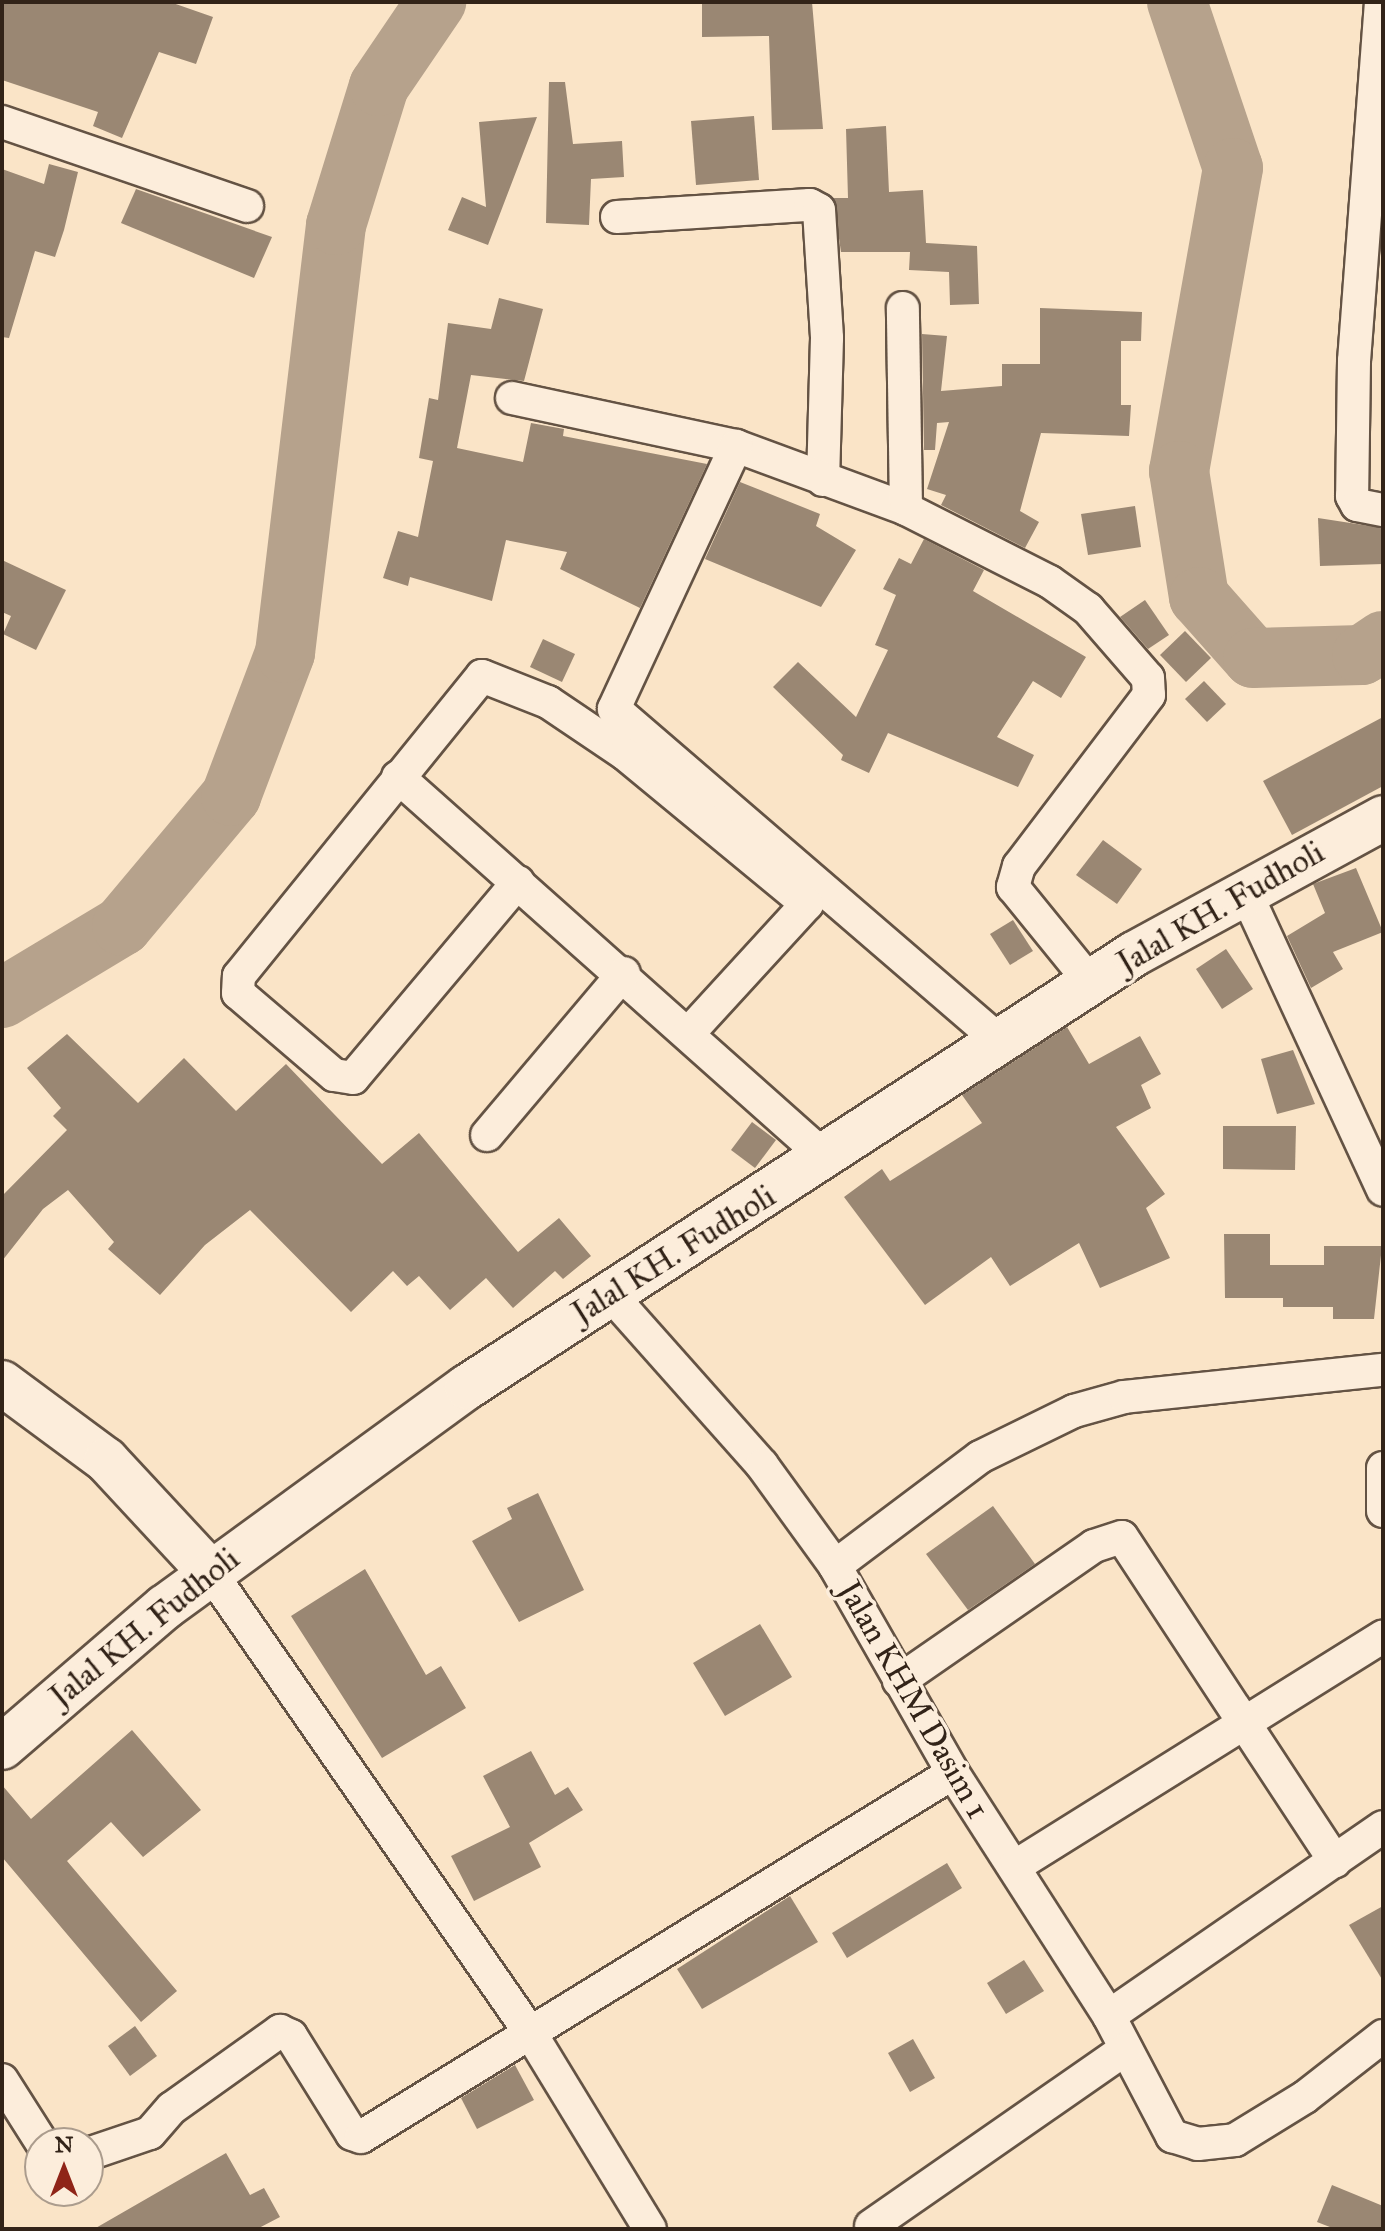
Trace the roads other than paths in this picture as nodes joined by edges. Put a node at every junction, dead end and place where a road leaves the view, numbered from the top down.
1 (1381, 2) edge
2 (2, 122) edge
3 (247, 206) dead end
4 (617, 217) dead end
5 (903, 308) dead end
6 (512, 398) dead end
7 (736, 446) junction
8 (823, 480) junction
9 (906, 509) junction
10 (1383, 510) edge
11 (398, 777) junction
12 (1383, 818) edge
13 (518, 882) junction
14 (1245, 891) junction
15 (624, 973) junction
16 (1091, 983) junction
17 (689, 1033) junction
18 (1002, 1043) junction
19 (487, 1135) dead end
20 (826, 1158) junction
21 (1383, 1190) edge
22 (611, 1295) junction
23 (1383, 1370) edge
24 (2, 1383) edge
25 (1383, 1468) edge
26 (1383, 1511) edge
27 (835, 1566) junction
28 (211, 1573) junction
29 (1383, 1636) edge
30 (899, 1681) junction
31 (1243, 1724) junction
32 (2, 1747) edge
33 (953, 1773) junction
34 (1383, 1827) edge
35 (1335, 1861) junction
36 (1014, 1867) junction
37 (1109, 2016) junction
38 (531, 2034) junction
39 (1383, 2036) edge
40 (1126, 2049) junction
41 (2, 2080) edge
42 (32, 2127) edge
43 (104, 2149) edge
44 (871, 2226) dead end
45 (650, 2229) edge

1 - 10 street
2 - 3 street
4 - 8 street
5 - 9 street
6 - 7 street
7 - 8 street
7 - 18 street
8 - 9 street
9 - 16 street
11 - 13 street
11 - 13 street
11 - 17 street
12 - 14 main road, Jalal KH. Fudholi
13 - 15 street
14 - 16 main road, Jalal KH. Fudholi
14 - 21 street
15 - 17 street
15 - 19 street
16 - 18 main road, Jalal KH. Fudholi
17 - 20 street
18 - 20 main road, Jalal KH. Fudholi
20 - 22 main road, Jalal KH. Fudholi
22 - 27 street, Jalan KHM Dasim 1
22 - 28 main road, Jalal KH. Fudholi
23 - 27 street
24 - 28 main road
25 - 26 street
27 - 30 street, Jalan KHM Dasim 1
28 - 32 main road, Jalal KH. Fudholi
28 - 38 street
29 - 31 street
30 - 31 street
30 - 33 street, Jalan KHM Dasim 1
31 - 35 street
31 - 36 street
33 - 36 street, Jalan KHM Dasim 1
33 - 38 street
34 - 35 street
35 - 37 street
36 - 37 street, Jalan KHM Dasim 1
37 - 40 street, Jalan KHM Dasim 1
38 - 43 street
38 - 45 street
39 - 40 street, Jalan KHM Dasim 1
40 - 44 street
41 - 42 street

